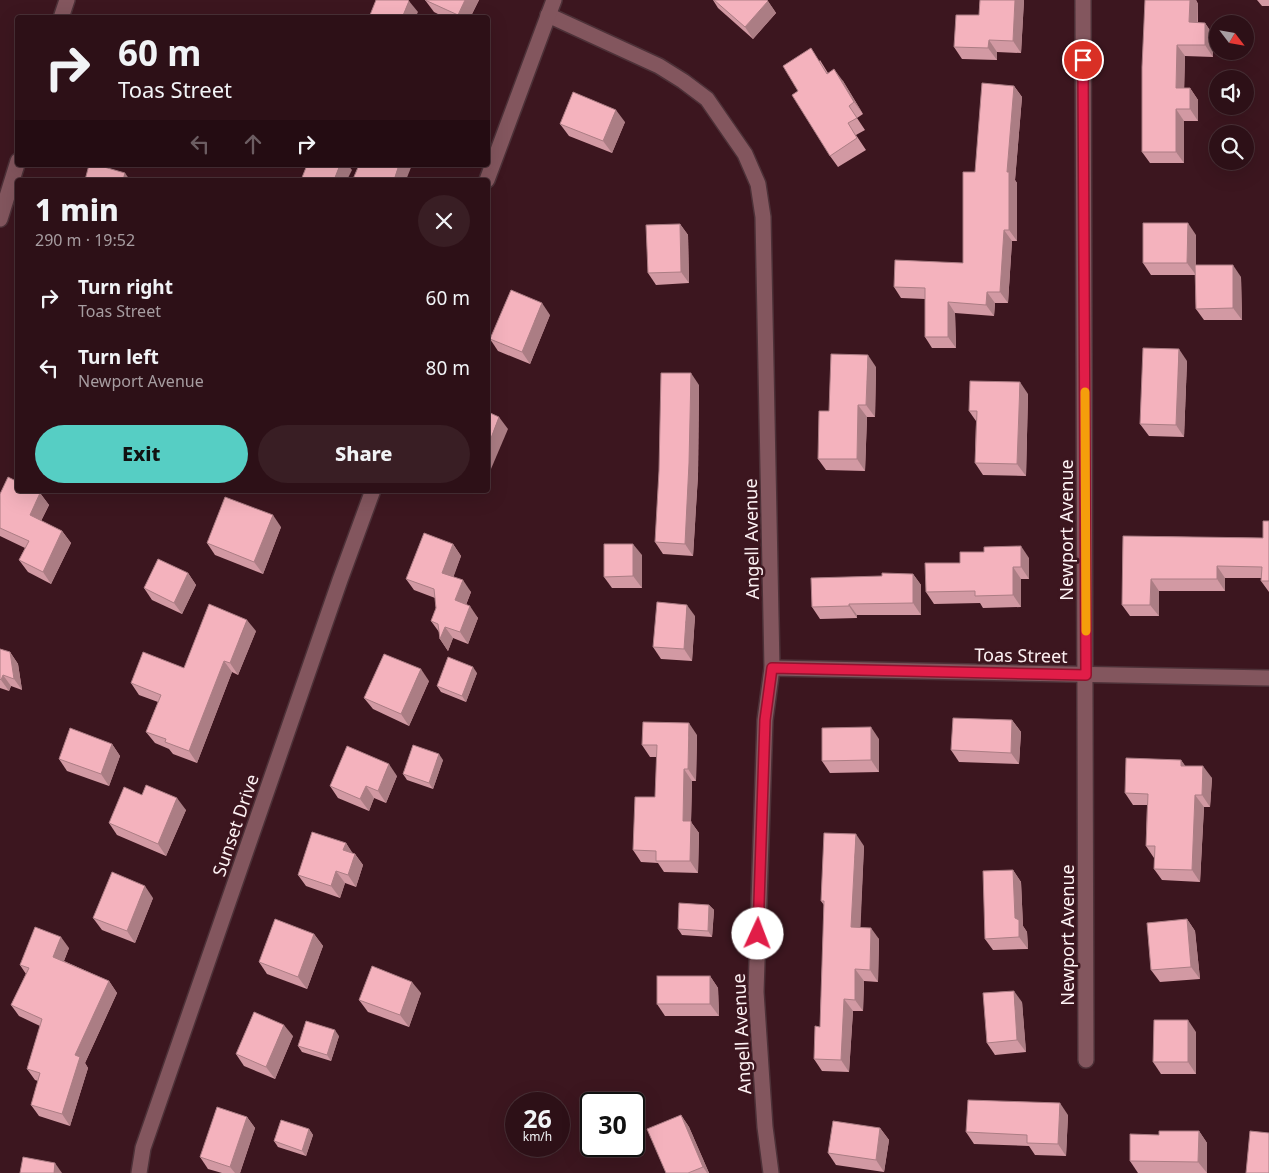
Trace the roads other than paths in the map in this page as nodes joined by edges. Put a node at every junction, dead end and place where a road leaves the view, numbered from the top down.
1 (67, 0) edge
2 (554, 0) edge
3 (1083, 0) edge
4 (62, 15) edge
5 (548, 16) junction
6 (16, 167) edge
7 (488, 178) edge
8 (0, 219) edge
9 (372, 493) edge
10 (772, 668) junction
11 (1086, 675) junction
12 (1269, 678) edge
13 (1086, 1060) dead end
14 (139, 1173) edge
15 (771, 1173) edge

1 - 4 street
2 - 5 street
3 - 11 street, Newport Avenue
5 - 7 street
5 - 10 street, Angell Avenue
6 - 8 street
9 - 14 street, Sunset Drive
10 - 11 street, Toas Street
10 - 15 street, Angell Avenue
11 - 12 street, Toas Street
11 - 13 street, Newport Avenue

